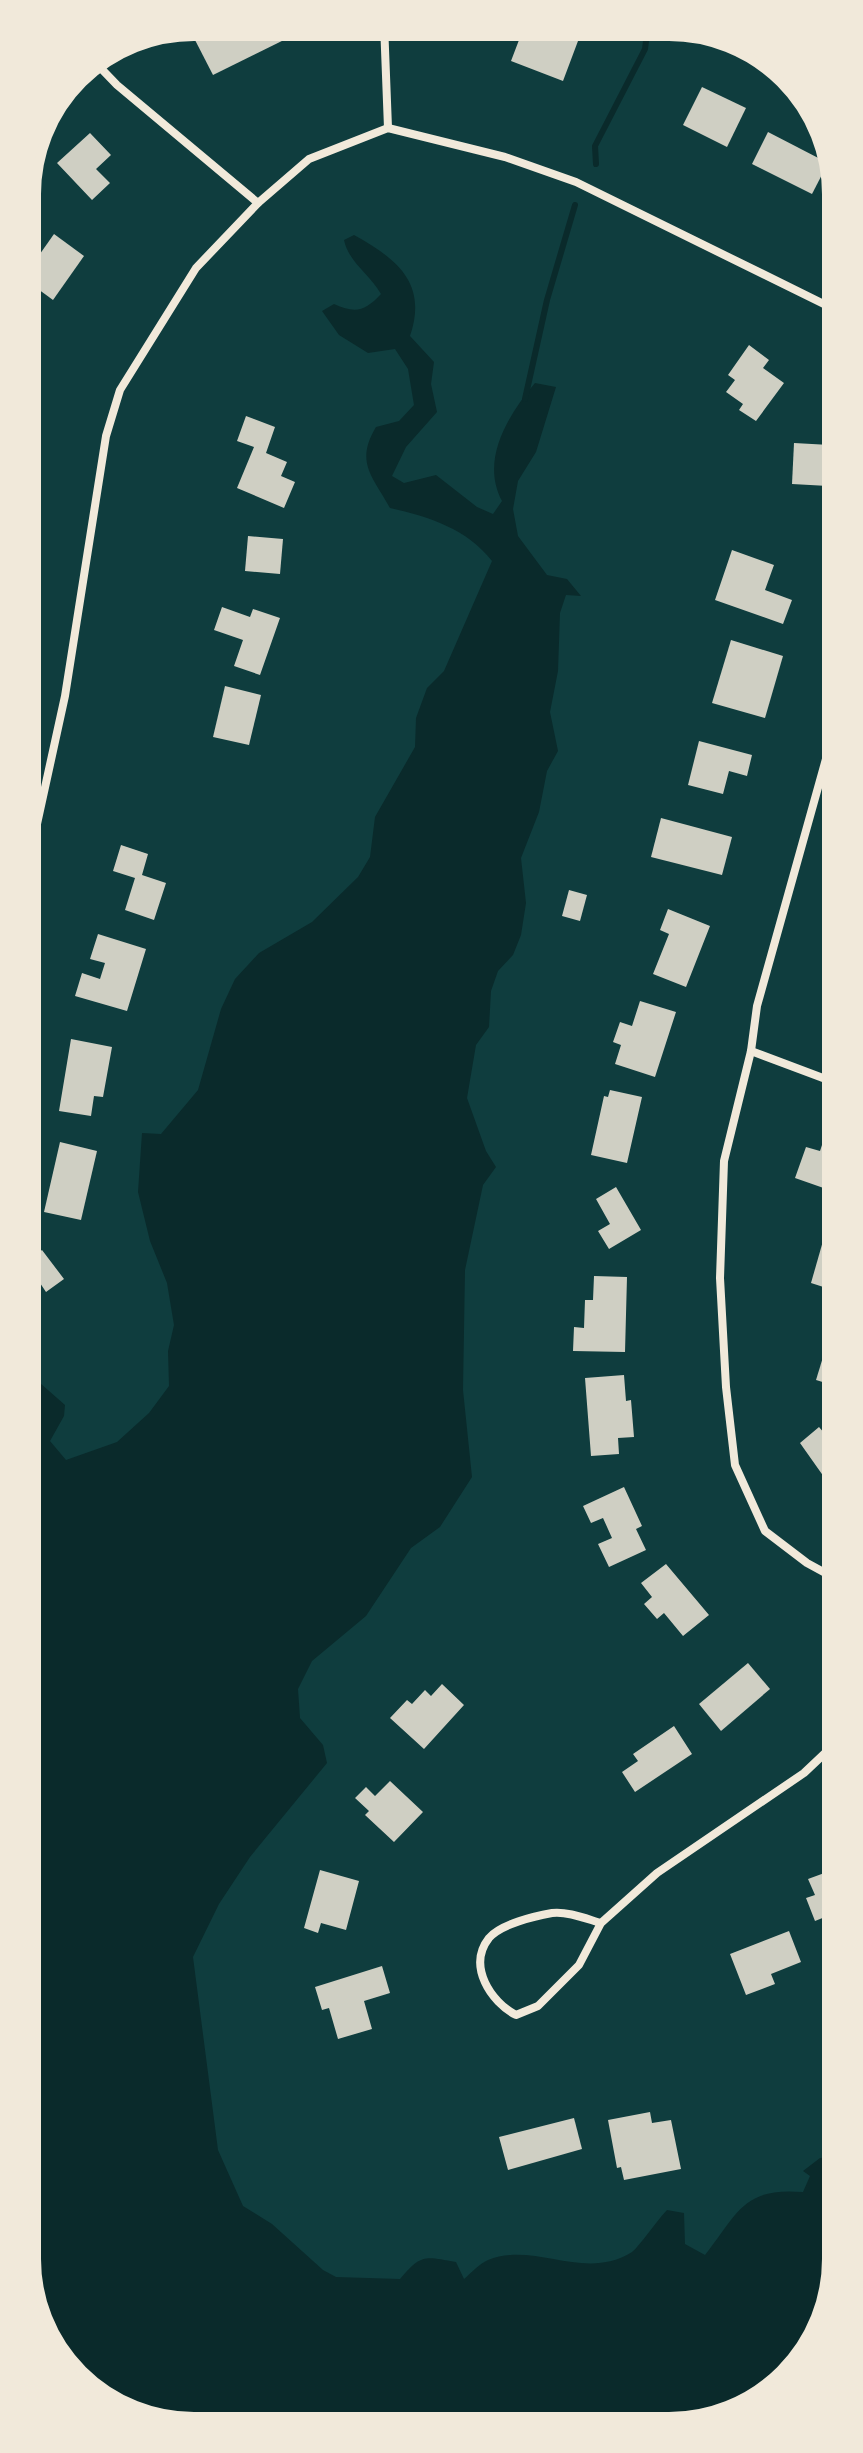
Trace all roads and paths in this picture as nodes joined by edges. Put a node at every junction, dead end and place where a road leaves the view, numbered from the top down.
1 (384, 36) edge
2 (100, 67) edge
3 (388, 128) junction
4 (258, 203) junction
5 (827, 306) edge
6 (827, 755) edge
7 (36, 829) edge
8 (751, 1051) junction
9 (827, 1080) edge
10 (827, 1574) edge
11 (827, 1751) edge
12 (601, 1923) junction

1 - 3 street
2 - 4 street
3 - 4 street
3 - 5 street
4 - 7 street
6 - 8 street
8 - 9 street
8 - 10 street
11 - 12 street
12 - 12 street

